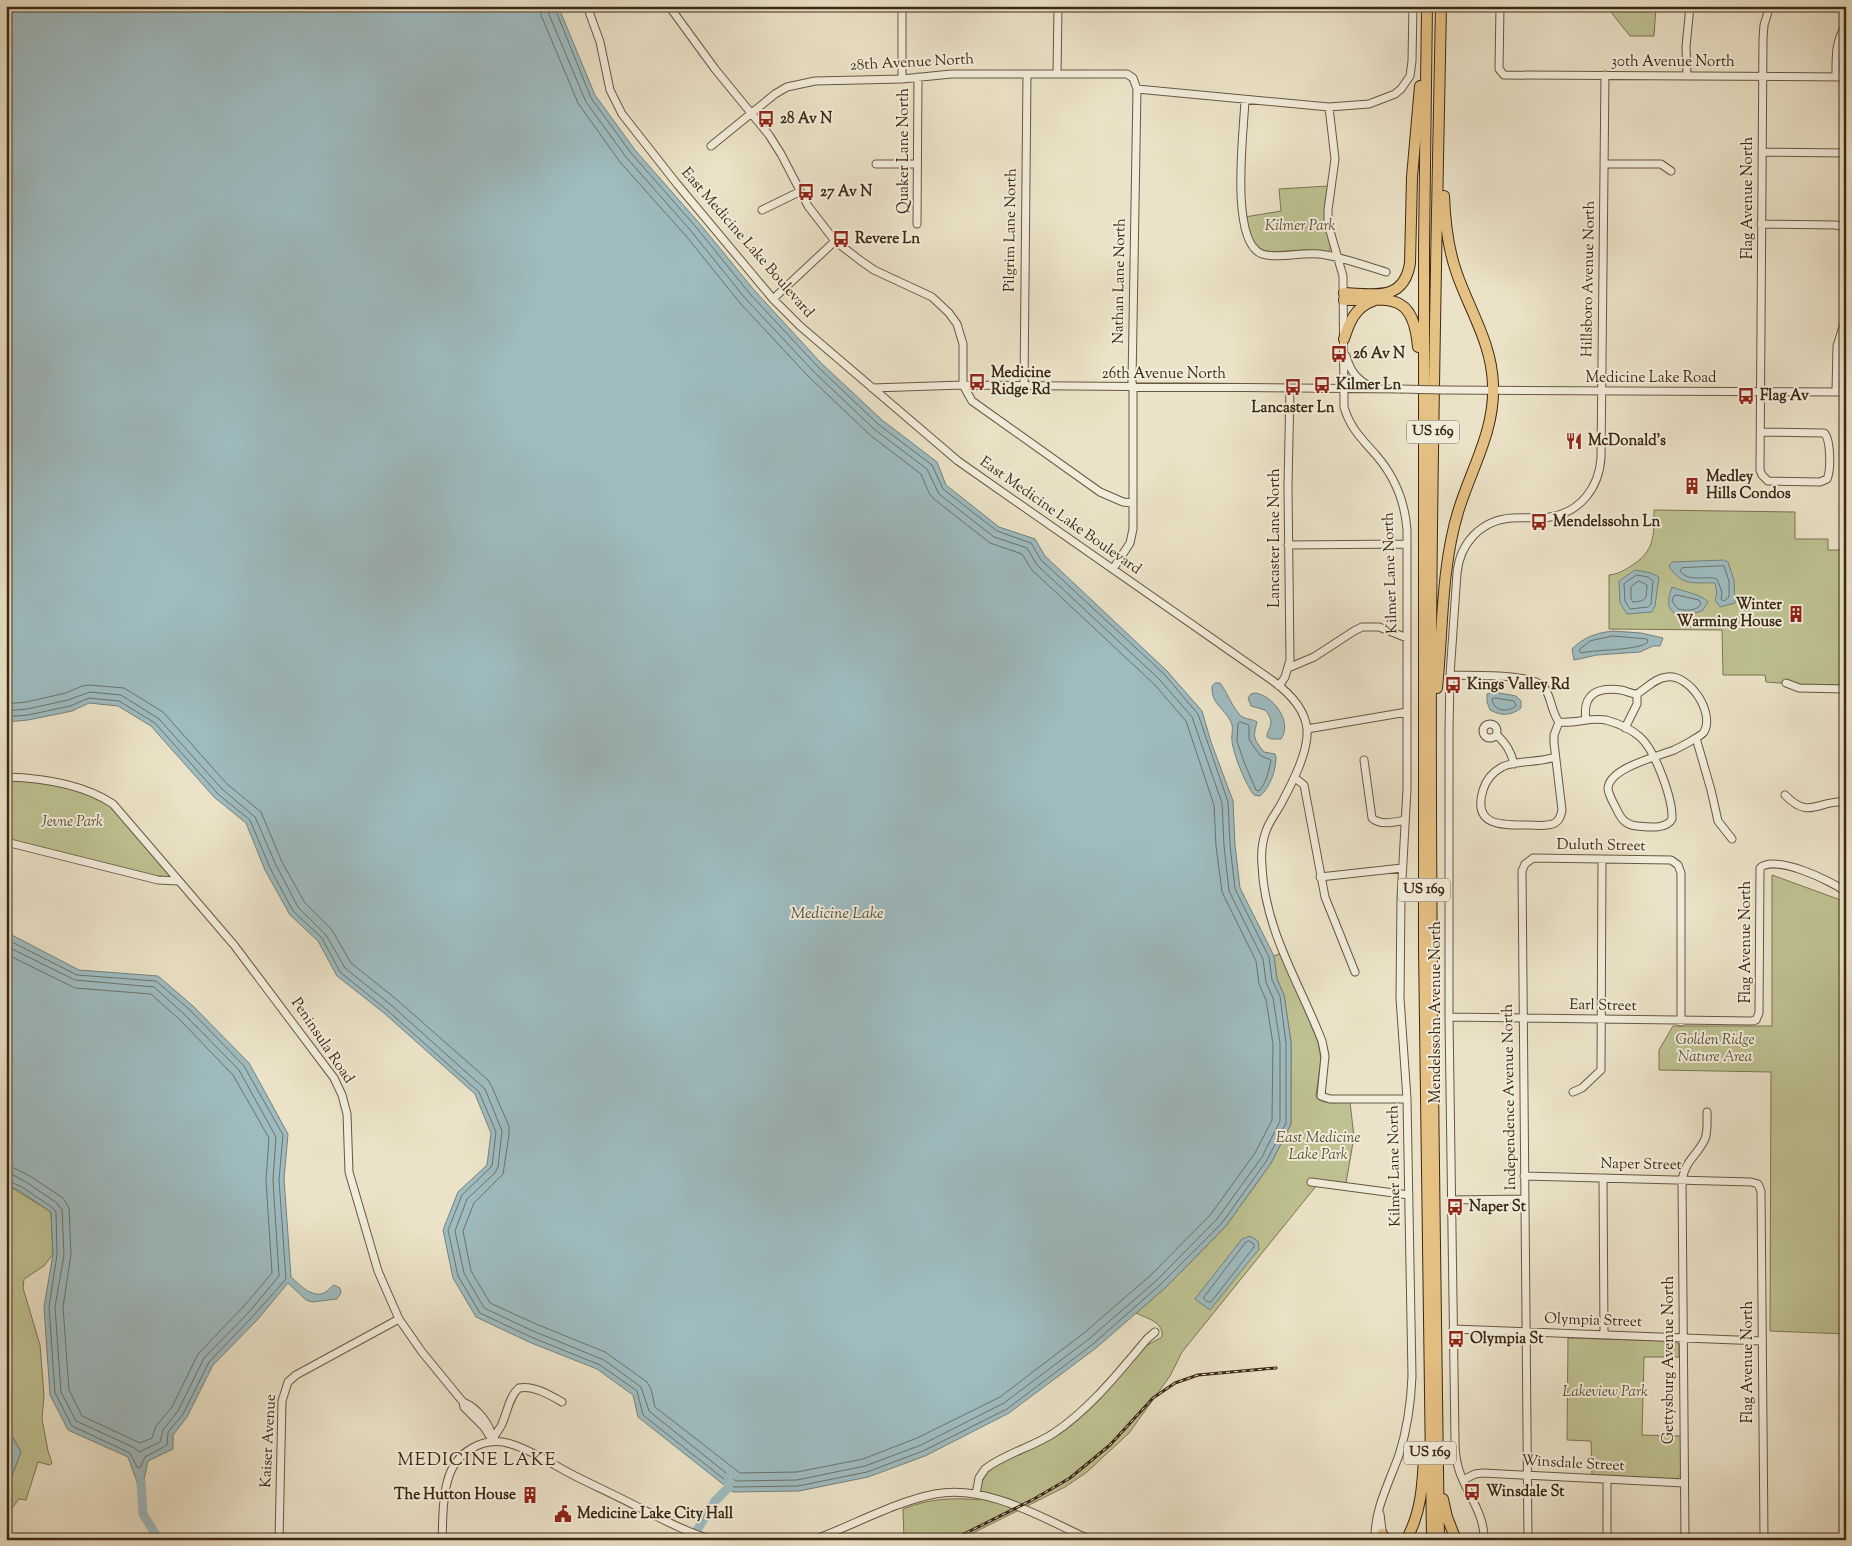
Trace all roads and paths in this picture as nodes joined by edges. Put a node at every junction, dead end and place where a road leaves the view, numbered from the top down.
1 (587, 6) edge
2 (669, 6) edge
3 (902, 6) edge
4 (1058, 6) edge
5 (1413, 6) edge
6 (1427, 6) edge
7 (1441, 6) edge
8 (1500, 6) edge
9 (1690, 6) edge
10 (1770, 6) edge
11 (1846, 25) edge
12 (1426, 46) junction
13 (1027, 74) junction
14 (1057, 74) junction
15 (1605, 75) junction
16 (1687, 76) junction
17 (1762, 76) junction
18 (918, 77) junction
19 (1836, 77) junction
20 (1846, 77) edge
21 (1133, 78) joint
22 (902, 79) junction
23 (1137, 89) junction
24 (1245, 100) junction
25 (1329, 107) junction
26 (751, 112) junction
27 (1439, 117) junction
28 (712, 146) dead end
29 (1762, 152) junction
30 (1846, 153) edge
31 (876, 164) dead end
32 (917, 164) junction
33 (1604, 164) junction
34 (1671, 171) dead end
35 (799, 192) junction
36 (762, 210) dead end
37 (917, 224) dead end
38 (1761, 224) junction
39 (1846, 227) edge
40 (835, 241) junction
41 (1338, 258) junction
42 (1386, 272) dead end
43 (1344, 296) junction
44 (773, 298) junction
45 (1379, 300) junction
46 (1846, 317) edge
47 (1843, 330) edge
48 (1344, 344) junction
49 (963, 385) junction
50 (1024, 386) junction
51 (1134, 387) junction
52 (872, 388) junction
53 (1290, 388) junction
54 (1344, 389) junction
55 (1379, 390) junction
56 (1456, 390) joint
57 (1493, 390) junction
58 (1601, 391) junction
59 (1760, 392) junction
60 (1836, 392) junction
61 (1846, 392) edge
62 (1424, 414) junction
63 (1761, 432) junction
64 (1133, 503) junction
65 (1550, 517) joint
66 (1406, 544) junction
67 (1288, 545) junction
68 (1113, 569) junction
69 (1407, 638) junction
70 (1288, 668) junction
71 (1450, 675) junction
72 (1786, 683) dead end
73 (1279, 686) junction
74 (1846, 689) edge
75 (1637, 694) junction
76 (1407, 712) junction
77 (1586, 720) junction
78 (1559, 722) junction
79 (1625, 728) junction
80 (1307, 729) junction
81 (1496, 735) dead end
82 (1696, 738) junction
83 (1432, 746) junction
84 (1555, 757) junction
85 (1654, 757) junction
86 (1364, 760) dead end
87 (1514, 764) junction
88 (6, 777) edge
89 (1295, 778) junction
90 (1785, 795) dead end
91 (1846, 802) edge
92 (1405, 820) junction
93 (1732, 839) dead end
94 (6, 842) edge
95 (1602, 860) junction
96 (1525, 864) joint
97 (1402, 868) junction
98 (1320, 877) junction
99 (178, 881) junction
100 (1846, 892) edge
101 (1354, 972) dead end
102 (1449, 1017) junction
103 (1522, 1018) junction
104 (1601, 1020) junction
105 (1756, 1020) joint
106 (1681, 1022) junction
107 (1573, 1092) dead end
108 (1407, 1099) junction
109 (1707, 1112) dead end
110 (1524, 1176) junction
111 (1603, 1178) junction
112 (1682, 1180) junction
113 (1311, 1182) dead end
114 (1758, 1184) joint
115 (1409, 1195) junction
116 (1524, 1199) junction
117 (1451, 1200) junction
118 (399, 1319) junction
119 (1453, 1330) junction
120 (1155, 1332) dead end
121 (1526, 1332) junction
122 (1604, 1335) junction
123 (1683, 1338) junction
124 (1762, 1341) junction
125 (1429, 1366) junction
126 (562, 1402) dead end
127 (1438, 1418) junction
128 (493, 1441) junction
129 (1528, 1476) junction
130 (1463, 1480) junction
131 (1607, 1480) junction
132 (1684, 1483) junction
133 (976, 1494) junction
134 (1381, 1538) edge
135 (1406, 1538) edge
136 (1484, 1539) edge
137 (279, 1540) edge
138 (442, 1540) edge
139 (714, 1540) edge
140 (813, 1540) edge
141 (1091, 1540) edge
142 (1432, 1540) edge
143 (1439, 1540) edge
144 (1456, 1540) edge
145 (1528, 1540) edge
146 (1607, 1540) edge
147 (1685, 1540) edge
148 (1764, 1540) edge

1 - 44 street, East Medicine Lake Boulevard
2 - 26 street
3 - 22 street, Quaker Lane North
4 - 14 street
5 - 25 street
6 - 12 highway, US 169
7 - 27 highway, US 169
8 - 15 street, 30th Avenue North
9 - 16 street
10 - 17 street, Flag Avenue North
11 - 19 street
12 - 43 highway
12 - 62 highway, US 169
13 - 14 street, 28th Avenue North
13 - 18 street, 28th Avenue North
13 - 50 street, Pilgrim Lane North
14 - 21 street, 28th Avenue North
15 - 16 street, 30th Avenue North
15 - 33 street, Hillsboro Avenue North
16 - 17 street, 30th Avenue North
17 - 19 street, 30th Avenue North
17 - 29 street, Flag Avenue North
18 - 22 street, 28th Avenue North
18 - 32 street, Quaker Lane North
19 - 20 street, 30th Avenue North
21 - 23 street, Nathan Lane North
22 - 26 street, 28th Avenue North
23 - 24 street
23 - 51 street, Nathan Lane North
24 - 25 street
24 - 41 street
25 - 41 street, Kilmer Lane North
26 - 28 street, 28th Avenue North
26 - 35 street
27 - 57 highway
27 - 83 highway, US 169
29 - 30 street
29 - 38 street, Flag Avenue North
31 - 32 street
32 - 37 street, Quaker Lane North
33 - 34 street
33 - 58 street, Hillsboro Avenue North
35 - 36 street
35 - 40 street
38 - 39 street
38 - 59 street, Flag Avenue North
40 - 44 street
40 - 49 street
41 - 42 street
41 - 43 street, Kilmer Lane North
43 - 45 highway
43 - 48 street, Kilmer Lane North
44 - 52 street, East Medicine Lake Boulevard
45 - 48 highway
45 - 62 highway
46 - 47 street
47 - 60 street
48 - 54 street, Kilmer Lane North
48 - 55 street
49 - 50 street, 26th Avenue North
49 - 52 street, 26th Avenue North
49 - 64 street
50 - 51 street, 26th Avenue North
51 - 53 street, 26th Avenue North
51 - 64 street, Nathan Lane North
52 - 68 street, East Medicine Lake Boulevard
53 - 54 street, 26th Avenue North
53 - 67 street, Lancaster Lane North
54 - 55 street, 26th Avenue North
54 - 66 street, Kilmer Lane North
55 - 56 street, 26th Avenue North, bridge
56 - 57 street, Medicine Lake Road
57 - 58 street, Medicine Lake Road
57 - 83 highway
58 - 59 street, Medicine Lake Road
58 - 65 street, Hillsboro Avenue North
59 - 60 street, Medicine Lake Road
59 - 63 street, Flag Avenue North
60 - 61 street, Medicine Lake Road
62 - 125 highway, US 169
63 - 63 street, Flag Avenue North
64 - 68 street, Nathan Lane North
65 - 71 street, Mendelssohn Avenue North
66 - 67 street
66 - 69 street, Kilmer Lane North
67 - 70 street, Lancaster Lane North
68 - 73 street, East Medicine Lake Boulevard
69 - 70 street
69 - 76 street, Kilmer Lane North
70 - 73 street, Lancaster Lane North
71 - 78 street
71 - 102 street, Mendelssohn Avenue North
72 - 74 street
73 - 80 street, East Medicine Lake Boulevard
75 - 77 street
75 - 79 street
75 - 82 street
76 - 80 street
76 - 92 street, Kilmer Lane North
77 - 78 street
77 - 79 street
78 - 84 street
79 - 85 street
80 - 89 street
81 - 87 street
82 - 85 street
82 - 93 street
83 - 127 highway, US 169
84 - 87 street
84 - 87 street
85 - 85 street
86 - 92 street
88 - 99 street, Peninsula Road
89 - 98 street
89 - 108 street
90 - 91 street
92 - 97 street, Kilmer Lane North
94 - 99 street
95 - 96 street, Duluth Street
95 - 104 street
95 - 106 street, Duluth Street
96 - 103 street, Independence Avenue North
97 - 98 street
97 - 108 street, Kilmer Lane North
98 - 101 street
99 - 118 street, Peninsula Road
100 - 105 street, Flag Avenue North
102 - 103 street, Earl Street
102 - 117 street, Mendelssohn Avenue North
103 - 104 street, Earl Street
103 - 110 street, Independence Avenue North
104 - 106 street, Earl Street
104 - 107 street
105 - 106 street, Earl Street
108 - 115 street, Kilmer Lane North
109 - 112 street
110 - 111 street, Naper Street
110 - 116 street, Independence Avenue North
111 - 112 street, Naper Street
111 - 122 street
112 - 114 street, Naper Street
112 - 123 street, Gettysburg Avenue North
113 - 115 street
114 - 124 street, Flag Avenue North
115 - 134 street, Kilmer Lane North
116 - 117 street
116 - 121 street, Independence Avenue North
117 - 119 street, Mendelssohn Avenue North
118 - 128 street, Peninsula Road
118 - 137 street, Kaiser Avenue
119 - 121 street, Olympia Street
119 - 130 street, Mendelssohn Avenue North
120 - 133 street
121 - 122 street, Olympia Street
121 - 129 street, Independence Avenue North
122 - 123 street, Olympia Street
123 - 124 street, Olympia Street
123 - 132 street, Gettysburg Avenue North
124 - 148 street, Flag Avenue North
125 - 135 highway
125 - 142 highway, US 169
126 - 128 street
127 - 143 highway, US 169
127 - 144 highway
128 - 138 street
128 - 139 street
129 - 130 street, Winsdale Street
129 - 131 street, Winsdale Street
129 - 145 street, Independence Avenue North
130 - 136 street, Mendelssohn Avenue North
131 - 132 street, Winsdale Street
131 - 146 street
132 - 147 street, Gettysburg Avenue North
133 - 140 street
133 - 141 street

